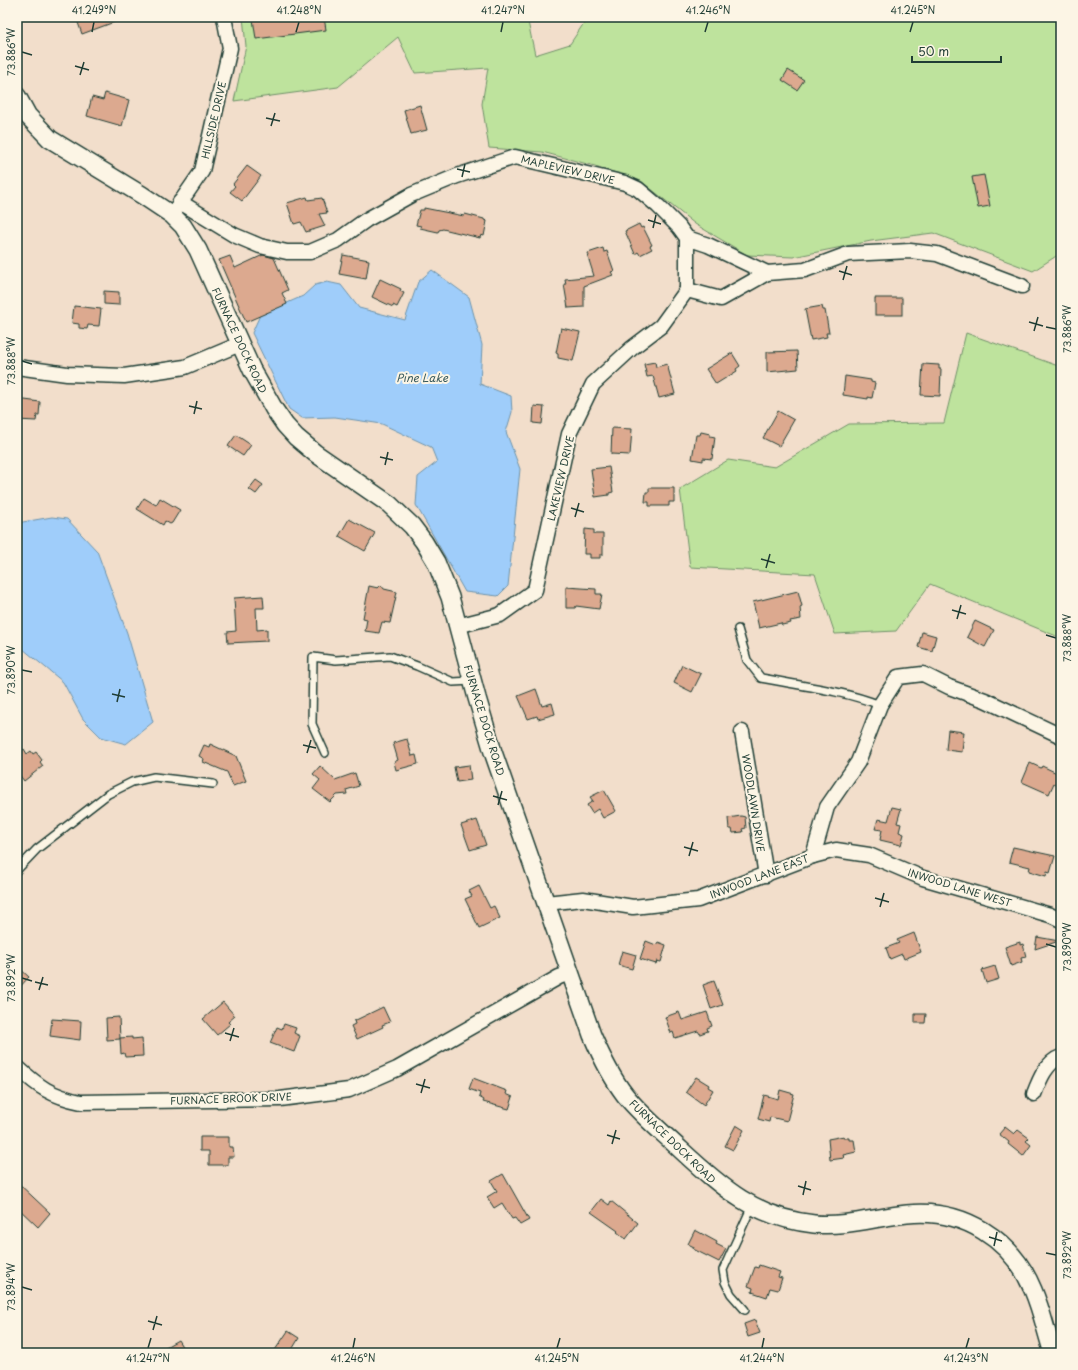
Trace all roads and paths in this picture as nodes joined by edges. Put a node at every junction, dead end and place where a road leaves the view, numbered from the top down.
1 (224, 17) edge
2 (17, 96) edge
3 (176, 209) junction
4 (687, 238) junction
5 (767, 273) junction
6 (1022, 286) dead end
7 (687, 290) junction
8 (240, 344) junction
9 (17, 367) edge
10 (457, 626) junction
11 (738, 629) dead end
12 (472, 681) junction
13 (880, 705) junction
14 (742, 732) dead end
15 (1061, 736) edge
16 (326, 754) dead end
17 (213, 784) dead end
18 (813, 856) junction
19 (17, 870) edge
20 (766, 875) junction
21 (546, 903) junction
22 (1061, 920) edge
23 (570, 973) junction
24 (1061, 1057) edge
25 (17, 1067) edge
26 (1034, 1094) dead end
27 (752, 1206) junction
28 (746, 1310) dead end
29 (1053, 1353) edge

1 - 3 street, HILLSIDE DRIVE
2 - 3 street, FURNACE DOCK ROAD
3 - 4 street, MAPLEVIEW DRIVE
3 - 8 street, FURNACE DOCK ROAD
4 - 5 street
4 - 7 street
5 - 6 street
5 - 7 street
7 - 10 street, LAKEVIEW DRIVE
8 - 9 street
8 - 10 street, FURNACE DOCK ROAD
10 - 12 street, FURNACE DOCK ROAD
11 - 13 lane
12 - 16 lane
12 - 21 street, FURNACE DOCK ROAD
13 - 15 street, INWOOD LANE EAST
13 - 18 street, INWOOD LANE EAST
14 - 20 street, WOODLAWN DRIVE
17 - 19 lane
18 - 20 street, INWOOD LANE EAST
18 - 22 street, INWOOD LANE WEST
20 - 21 street, INWOOD LANE EAST
21 - 23 street, FURNACE DOCK ROAD
23 - 25 street, FURNACE BROOK DRIVE
23 - 27 street, FURNACE DOCK ROAD
24 - 26 street
27 - 28 lane
27 - 29 street, FURNACE DOCK ROAD

